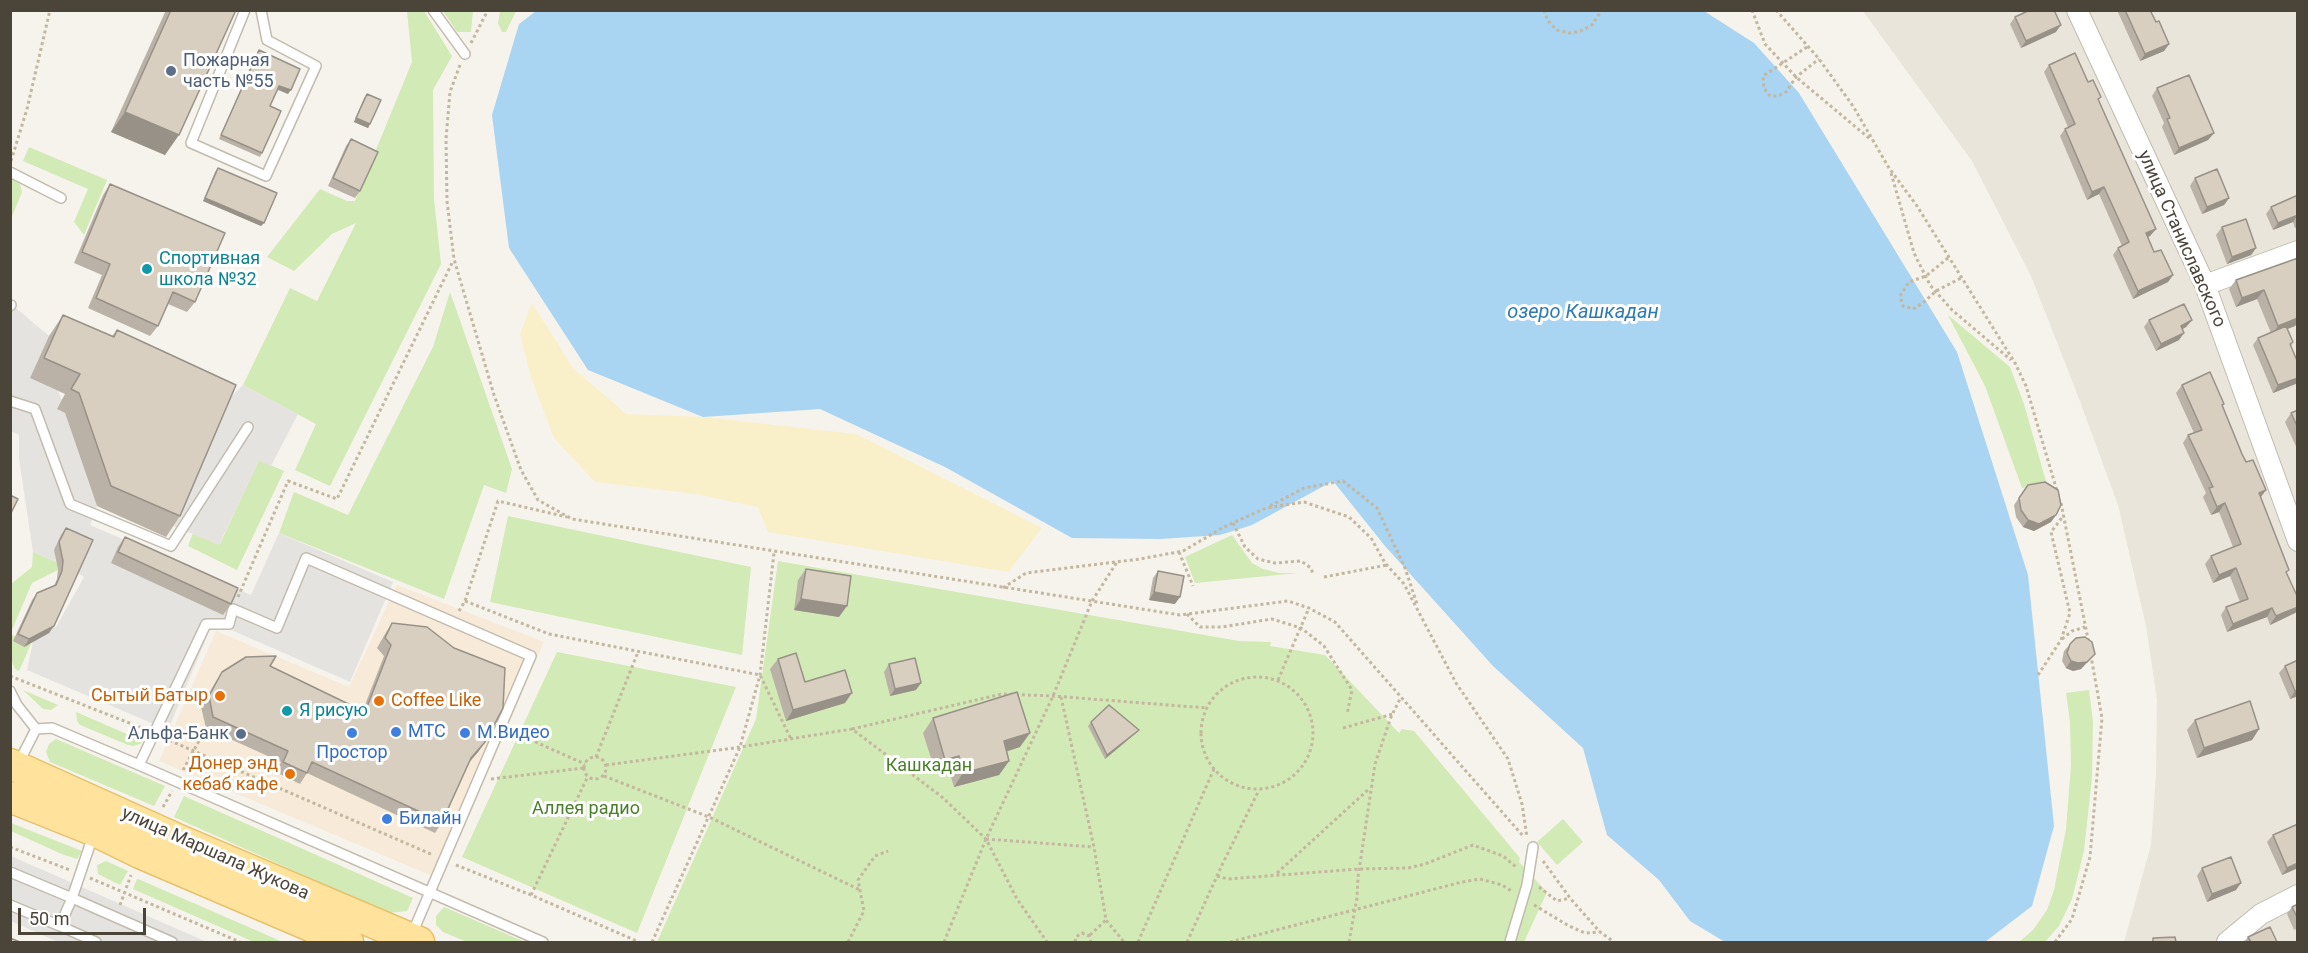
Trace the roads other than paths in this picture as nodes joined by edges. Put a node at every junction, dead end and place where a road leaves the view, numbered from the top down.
1 (245, 10) edge
2 (261, 10) edge
3 (433, 10) edge
4 (2077, 10) edge
5 (465, 54) road end
6 (10, 172) edge
7 (61, 198) dead end
8 (2298, 251) edge
9 (2205, 285) junction
10 (10, 401) edge
11 (248, 427) dead end
12 (2298, 541) edge
13 (10, 691) edge
14 (36, 729) junction
15 (12, 764) edge
16 (139, 765) junction
17 (10, 797) edge
18 (95, 831) junction
19 (1530, 844) road end
20 (10, 872) edge
21 (430, 893) junction
22 (2298, 894) edge
23 (72, 898) junction
24 (10, 905) edge
25 (60, 926) junction
26 (337, 940) edge
27 (415, 940) edge
28 (96, 942) edge
29 (172, 942) edge
30 (543, 942) edge
31 (1510, 942) edge
32 (2229, 942) edge

1 - 2 lane
3 - 5 lane
4 - 9 street, улица Станиславского
6 - 7 lane
8 - 9 street
9 - 12 street, улица Станиславского
10 - 11 lane
13 - 14 lane
14 - 15 lane
14 - 16 lane
15 - 27 main road, улица Маршала Жукова
16 - 21 lane
16 - 21 lane
17 - 18 main road, улица Маршала Жукова
18 - 23 lane
18 - 26 main road, улица Маршала Жукова
19 - 31 lane
20 - 23 lane
21 - 27 lane
21 - 30 lane
22 - 32 street
23 - 25 lane
23 - 29 lane
24 - 25 lane
25 - 28 lane

